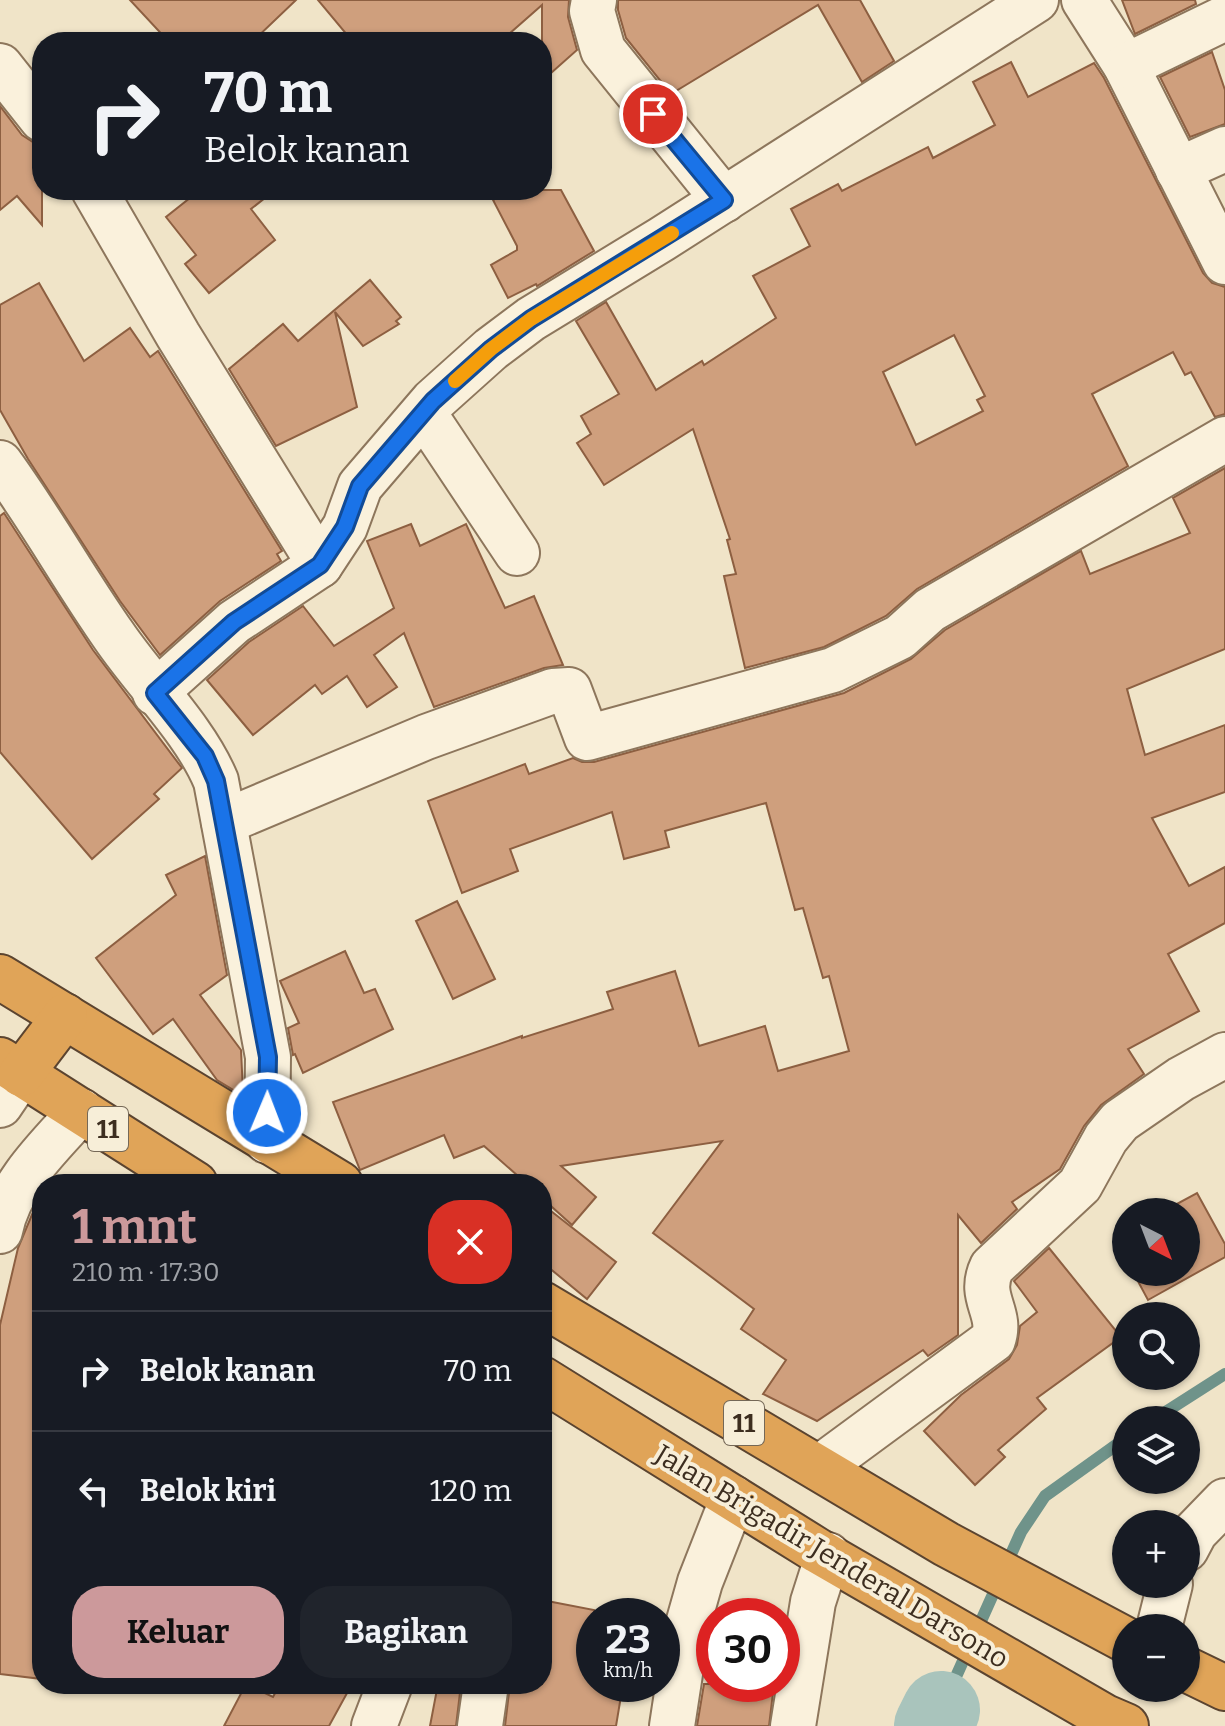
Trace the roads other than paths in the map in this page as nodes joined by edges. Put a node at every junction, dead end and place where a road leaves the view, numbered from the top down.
1 (594, 0) edge
2 (1036, 0) edge
3 (1084, 0) edge
4 (1225, 18) edge
5 (0, 66) edge
6 (1126, 66) junction
7 (32, 106) edge
8 (1225, 149) edge
9 (1178, 170) junction
10 (100, 200) edge
11 (724, 200) junction
12 (1225, 262) edge
13 (426, 410) junction
14 (1225, 439) edge
15 (0, 463) edge
16 (517, 553) dead end
17 (320, 565) junction
18 (155, 693) junction
19 (224, 822) junction
20 (0, 977) edge
21 (65, 1016) junction
22 (1225, 1055) edge
23 (7, 1080) edge
24 (81, 1111) junction
25 (267, 1141) junction
26 (179, 1174) edge
27 (323, 1174) edge
28 (0, 1231) edge
29 (552, 1310) edge
30 (552, 1385) edge
31 (819, 1468) junction
32 (733, 1498) junction
33 (1225, 1501) edge
34 (1200, 1527) edge
35 (828, 1555) junction
36 (1112, 1633) edge
37 (1200, 1676) edge
38 (1225, 1688) edge
39 (386, 1694) edge
40 (485, 1694) edge
41 (1115, 1721) edge
42 (374, 1726) edge
43 (480, 1726) edge
44 (672, 1726) edge
45 (793, 1726) edge

1 - 11 street
2 - 11 street
3 - 6 street
4 - 6 street
5 - 7 street
6 - 9 street
8 - 9 street
9 - 12 street
10 - 17 street
11 - 13 street
13 - 16 street
13 - 17 street
14 - 19 street
15 - 18 street
17 - 18 street
18 - 19 street
19 - 25 street
20 - 21 highway
21 - 23 highway
21 - 25 highway
22 - 31 street
23 - 24 highway, 11
24 - 26 highway, 11
24 - 28 street
25 - 27 highway
29 - 31 highway, 11
30 - 32 highway, Jalan Brigadir Jenderal Darsono / 11
31 - 36 highway, 11
32 - 35 highway, Jalan Brigadir Jenderal Darsono / 11
32 - 44 street
33 - 34 street
35 - 41 highway, Jalan Brigadir Jenderal Darsono / 11
35 - 45 street
37 - 38 highway
39 - 42 street
40 - 43 street

